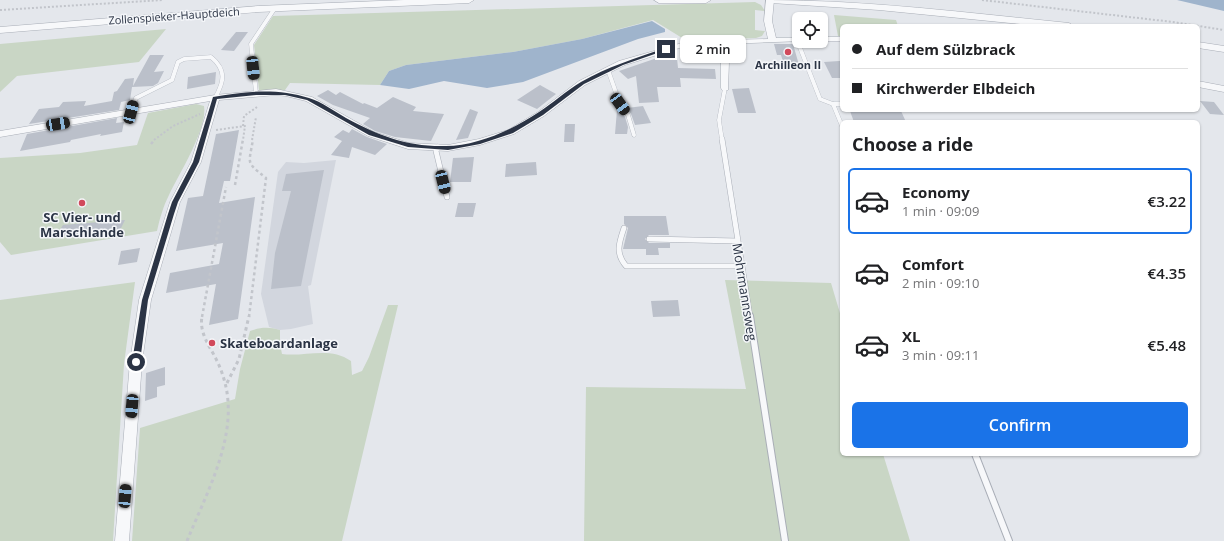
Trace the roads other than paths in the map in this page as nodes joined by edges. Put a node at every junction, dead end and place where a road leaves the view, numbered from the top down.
1 (469, 0) edge
2 (659, 0) edge
3 (706, 0) edge
4 (771, 0) edge
5 (275, 8) junction
6 (1049, 24) edge
7 (0, 30) edge
8 (840, 39) edge
9 (772, 40) junction
10 (792, 40) edge
11 (828, 40) edge
12 (722, 42) junction
13 (1200, 45) edge
14 (801, 48) edge
15 (1224, 49) edge
16 (608, 70) junction
17 (1200, 84) edge
18 (725, 88) joint
19 (1224, 89) edge
20 (256, 93) junction
21 (215, 98) junction
22 (834, 104) junction
23 (840, 104) edge
24 (131, 112) junction
25 (840, 120) edge
26 (0, 134) edge
27 (634, 135) dead end
28 (438, 147) junction
29 (447, 197) dead end
30 (624, 228) dead end
31 (649, 239) dead end
32 (737, 241) junction
33 (741, 266) junction
34 (976, 456) edge
35 (122, 541) edge
36 (784, 541) edge
37 (1009, 541) edge

1 - 5 street, Zollenspieker-Hauptdeich
2 - 3 street
4 - 6 street
4 - 9 street
5 - 7 street, Zollenspieker-Hauptdeich
5 - 20 lane
8 - 11 street
9 - 10 street
9 - 12 street
12 - 16 street
12 - 18 street, Mohrmannsweg
13 - 15 street
14 - 22 lane
16 - 27 lane
16 - 28 street
17 - 19 street
18 - 32 lane, Mohrmannsweg
20 - 21 street
20 - 28 street
21 - 24 street
21 - 24 lane
21 - 35 street
22 - 23 lane
22 - 25 lane
24 - 26 street
28 - 29 lane
30 - 33 lane
31 - 32 lane
32 - 33 lane, Mohrmannsweg
33 - 36 lane, Mohrmannsweg
34 - 37 lane

